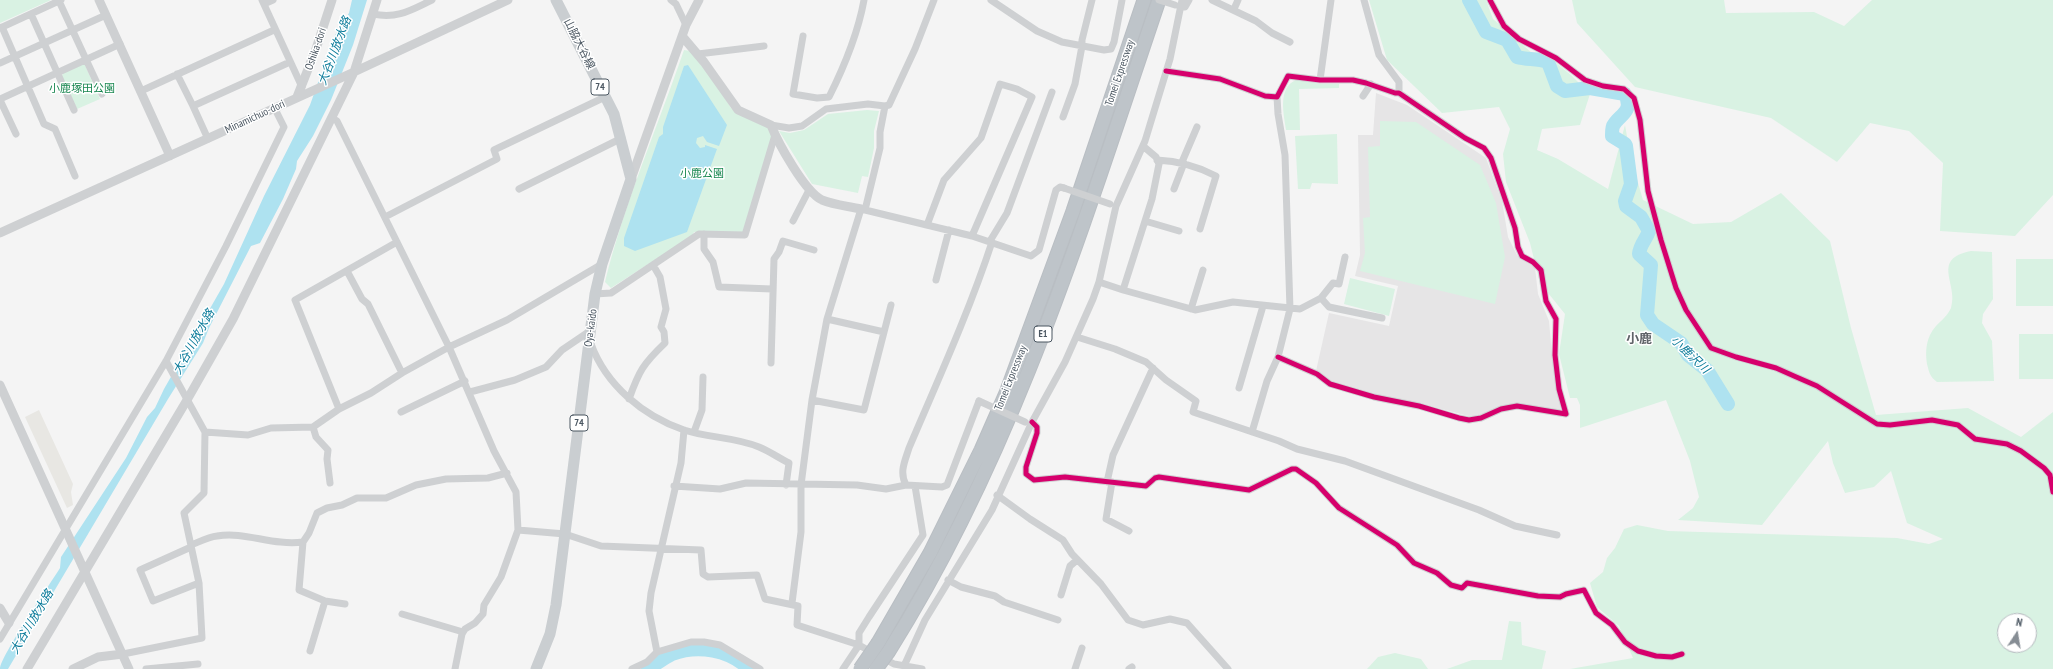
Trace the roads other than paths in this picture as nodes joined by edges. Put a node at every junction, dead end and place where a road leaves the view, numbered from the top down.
1 (60, 0) edge
2 (99, 0) edge
3 (273, 0) edge
4 (332, 0) edge
5 (377, 0) edge
6 (432, 0) edge
7 (508, 0) edge
8 (556, 0) edge
9 (671, 0) edge
10 (699, 0) edge
11 (864, 0) edge
12 (934, 0) edge
13 (991, 0) edge
14 (1092, 0) edge
15 (1122, 0) edge
16 (1144, 0) edge
17 (1159, 0) edge
18 (1189, 0) edge
19 (1212, 0) edge
20 (1238, 0) edge
21 (1331, 0) edge
22 (1364, 0) edge
23 (1490, 0) edge
24 (263, 2) edge
25 (1180, 4) edge
26 (1234, 10) junction
27 (31, 14) junction
28 (373, 14) junction
29 (106, 15) junction
30 (686, 25) junction
31 (1, 27) edge
32 (72, 30) junction
33 (274, 30) junction
34 (682, 36) junction
35 (803, 36) dead end
36 (1290, 42) dead end
37 (44, 43) junction
38 (120, 44) junction
39 (764, 46) dead end
40 (1082, 46) junction
41 (698, 54) junction
42 (15, 56) junction
43 (86, 60) junction
44 (290, 62) junction
45 (0, 63) edge
46 (1166, 71) junction
47 (354, 72) junction
48 (57, 73) junction
49 (177, 74) junction
50 (1320, 80) junction
51 (1371, 84) junction
52 (28, 86) junction
53 (302, 87) junction
54 (140, 91) junction
55 (1052, 92) dead end
56 (1399, 93) junction
57 (102, 94) dead end
58 (1363, 96) dead end
59 (298, 97) junction
60 (605, 97) junction
61 (829, 97) junction
62 (1277, 97) junction
63 (0, 100) edge
64 (193, 106) junction
65 (885, 106) junction
66 (275, 108) junction
67 (826, 109) junction
68 (74, 110) dead end
69 (1063, 117) dead end
70 (332, 118) junction
71 (771, 125) junction
72 (1197, 127) dead end
73 (16, 134) dead end
74 (775, 135) junction
75 (622, 138) junction
76 (208, 139) junction
77 (1143, 146) junction
78 (170, 156) junction
79 (1158, 160) junction
80 (1183, 162) junction
81 (75, 176) dead end
82 (631, 180) junction
83 (1174, 189) dead end
84 (519, 190) dead end
85 (809, 190) junction
86 (1113, 205) junction
87 (863, 210) junction
88 (385, 217) junction
89 (793, 221) dead end
90 (1145, 221) junction
91 (927, 225) junction
92 (1200, 229) dead end
93 (949, 230) junction
94 (1179, 231) dead end
95 (0, 233) edge
96 (704, 234) junction
97 (972, 236) junction
98 (397, 242) junction
99 (991, 242) junction
100 (814, 250) dead end
101 (1345, 257) dead end
102 (602, 264) junction
103 (652, 265) junction
104 (1203, 270) dead end
105 (347, 271) junction
106 (936, 280) dead end
107 (1099, 282) junction
108 (772, 289) junction
109 (1122, 290) junction
110 (595, 294) junction
111 (1321, 298) junction
112 (891, 305) dead end
113 (1263, 306) junction
114 (1191, 308) junction
115 (1290, 309) junction
116 (1382, 318) dead end
117 (827, 319) junction
118 (884, 332) junction
119 (590, 335) junction
120 (1077, 337) junction
121 (450, 347) junction
122 (1278, 357) junction
123 (166, 361) junction
124 (771, 363) dead end
125 (1153, 368) junction
126 (402, 373) junction
127 (703, 377) dead end
128 (465, 381) junction
129 (0, 386) edge
130 (1239, 388) dead end
131 (470, 392) junction
132 (628, 399) junction
133 (187, 400) junction
134 (812, 400) junction
135 (339, 409) junction
136 (401, 412) dead end
137 (1029, 423) junction
138 (313, 427) junction
139 (684, 430) junction
140 (205, 432) junction
141 (694, 432) junction
142 (1252, 432) junction
143 (507, 473) junction
144 (1109, 482) junction
145 (330, 483) dead end
146 (786, 485) junction
147 (802, 485) junction
148 (906, 485) junction
149 (674, 486) junction
150 (915, 486) junction
151 (2053, 492) edge
152 (997, 495) junction
153 (518, 530) junction
154 (66, 531) junction
155 (1129, 531) dead end
156 (565, 534) junction
157 (1557, 534) dead end
158 (303, 542) junction
159 (191, 546) junction
160 (661, 548) junction
161 (1077, 560) junction
162 (83, 570) junction
163 (948, 580) junction
164 (199, 583) junction
165 (1061, 595) dead end
166 (325, 601) junction
167 (792, 603) junction
168 (345, 604) dead end
169 (0, 608) edge
170 (402, 614) dead end
171 (1058, 620) dead end
172 (9, 623) junction
173 (463, 632) junction
174 (0, 639) edge
175 (859, 645) junction
176 (1082, 648) dead end
177 (310, 650) dead end
178 (657, 652) junction
179 (122, 654) junction
180 (1682, 654) dead end
181 (198, 664) dead end
182 (904, 666) junction
183 (27, 669) edge
184 (72, 669) edge
185 (129, 669) edge
186 (146, 669) edge
187 (455, 669) edge
188 (536, 669) edge
189 (632, 669) edge
190 (760, 669) edge
191 (843, 669) edge
192 (860, 669) edge
193 (876, 669) edge
194 (922, 669) edge
195 (1075, 669) edge
196 (1228, 669) edge

1 - 27 street
1 - 32 street
2 - 29 street
3 - 24 street
4 - 53 street, Oshika-dori
5 - 28 street
6 - 28 street
7 - 47 street, Minamichuo-dori
8 - 60 main road, 山脇大谷線 / 74
9 - 30 street
10 - 30 street, Oya-kaido
11 - 61 street
12 - 65 street
13 - 40 street
14 - 40 street
15 - 40 street
16 - 192 highway, Tomei Expressway / E1, bridge
17 - 25 street, bridge
17 - 193 highway, Tomei Expressway / E1, bridge
18 - 25 street
19 - 26 street
20 - 26 street
21 - 50 street
22 - 56 street
23 - 151 street
24 - 33 street
25 - 46 street
26 - 36 street
27 - 31 street
27 - 37 street
28 - 47 street
29 - 32 street
29 - 38 street
30 - 34 street, Oya-kaido
31 - 42 street
32 - 37 street
32 - 43 street
33 - 44 street
33 - 49 street
34 - 41 street
34 - 82 street, Oya-kaido
35 - 61 street
37 - 42 street
37 - 48 street
38 - 43 street
38 - 54 street
39 - 41 street
40 - 69 street
41 - 71 street
42 - 45 street
42 - 52 street
43 - 48 street
43 - 57 street
44 - 53 street
44 - 64 street
46 - 62 street
46 - 77 street
47 - 59 street, Minamichuo-dori
47 - 70 street
48 - 52 street
48 - 68 street
49 - 54 street
49 - 64 street
50 - 51 street
50 - 62 street
51 - 56 street
51 - 58 street
52 - 63 street
52 - 81 street
53 - 59 street, Oshika-dori
54 - 78 street
55 - 99 street
56 - 122 street
59 - 66 street, Minamichuo-dori
60 - 75 main road, 山脇大谷線 / 74
60 - 88 street
61 - 67 street
62 - 115 street
63 - 73 street
64 - 76 street
65 - 67 street
65 - 87 street
66 - 76 street, Minamichuo-dori
66 - 123 street
67 - 71 street
70 - 88 street
70 - 133 street
71 - 74 street
72 - 80 street
74 - 85 street
74 - 96 street
75 - 82 main road, 山脇大谷線 / 74
75 - 84 street
76 - 78 street, Minamichuo-dori
77 - 79 street
77 - 86 street
78 - 95 street, Minamichuo-dori
79 - 80 street
79 - 90 street
80 - 83 street
80 - 92 street
82 - 102 main road, Oya-kaido / 74
85 - 87 street
85 - 89 street
86 - 99 street, bridge
86 - 107 street
87 - 91 street
87 - 117 street
88 - 98 street
90 - 94 street
90 - 109 street
91 - 93 street
91 - 97 street
93 - 97 street
93 - 106 street
96 - 103 street
96 - 108 street
97 - 99 street
98 - 105 street
98 - 121 street
99 - 148 street
100 - 108 street
101 - 111 street
102 - 110 main road, Oya-kaido / 74
102 - 121 street
103 - 110 street
103 - 132 street
104 - 114 street
105 - 126 street
105 - 135 street
107 - 109 street
107 - 120 street
108 - 124 street
109 - 114 street
110 - 119 main road, Oya-kaido / 74
111 - 115 street
111 - 116 street
112 - 118 street
113 - 114 street
113 - 115 street
113 - 130 street
115 - 122 street
117 - 118 street
117 - 134 street
118 - 134 street
119 - 131 street
119 - 132 street
119 - 156 main road, Oya-kaido / 74
120 - 125 street
120 - 137 street
121 - 126 street
121 - 128 street
122 - 142 street
123 - 133 street
123 - 154 street
125 - 142 street
125 - 144 street
126 - 135 street
127 - 141 street
128 - 131 street
128 - 136 street
129 - 154 street
131 - 143 street
132 - 139 street
133 - 140 street
133 - 162 street
134 - 147 street
135 - 138 street
137 - 144 street
137 - 150 street, bridge
137 - 152 street
138 - 140 street
138 - 145 street
139 - 141 street
139 - 149 street
140 - 159 street
141 - 146 street
142 - 157 street
143 - 153 street
143 - 158 street
144 - 155 street
144 - 180 street
146 - 147 street
146 - 149 street
147 - 148 street
147 - 167 street
148 - 150 street
149 - 160 street
150 - 175 street
152 - 161 street
152 - 163 street
153 - 156 street
153 - 173 street
154 - 162 street
154 - 172 street
156 - 160 street
156 - 188 main road, Oya-kaido / 74
158 - 159 street
158 - 166 street
159 - 164 street
159 - 164 street
160 - 167 street
160 - 178 street
161 - 165 street
161 - 196 street
162 - 179 street
162 - 183 street
163 - 171 street
163 - 182 street
164 - 179 street
166 - 168 street
166 - 177 street
167 - 175 street
169 - 172 street
170 - 173 street
172 - 174 street
173 - 187 street
175 - 182 street
175 - 191 street
176 - 195 street
178 - 189 street
178 - 190 street
179 - 184 street
179 - 185 street
181 - 186 street
182 - 194 street

